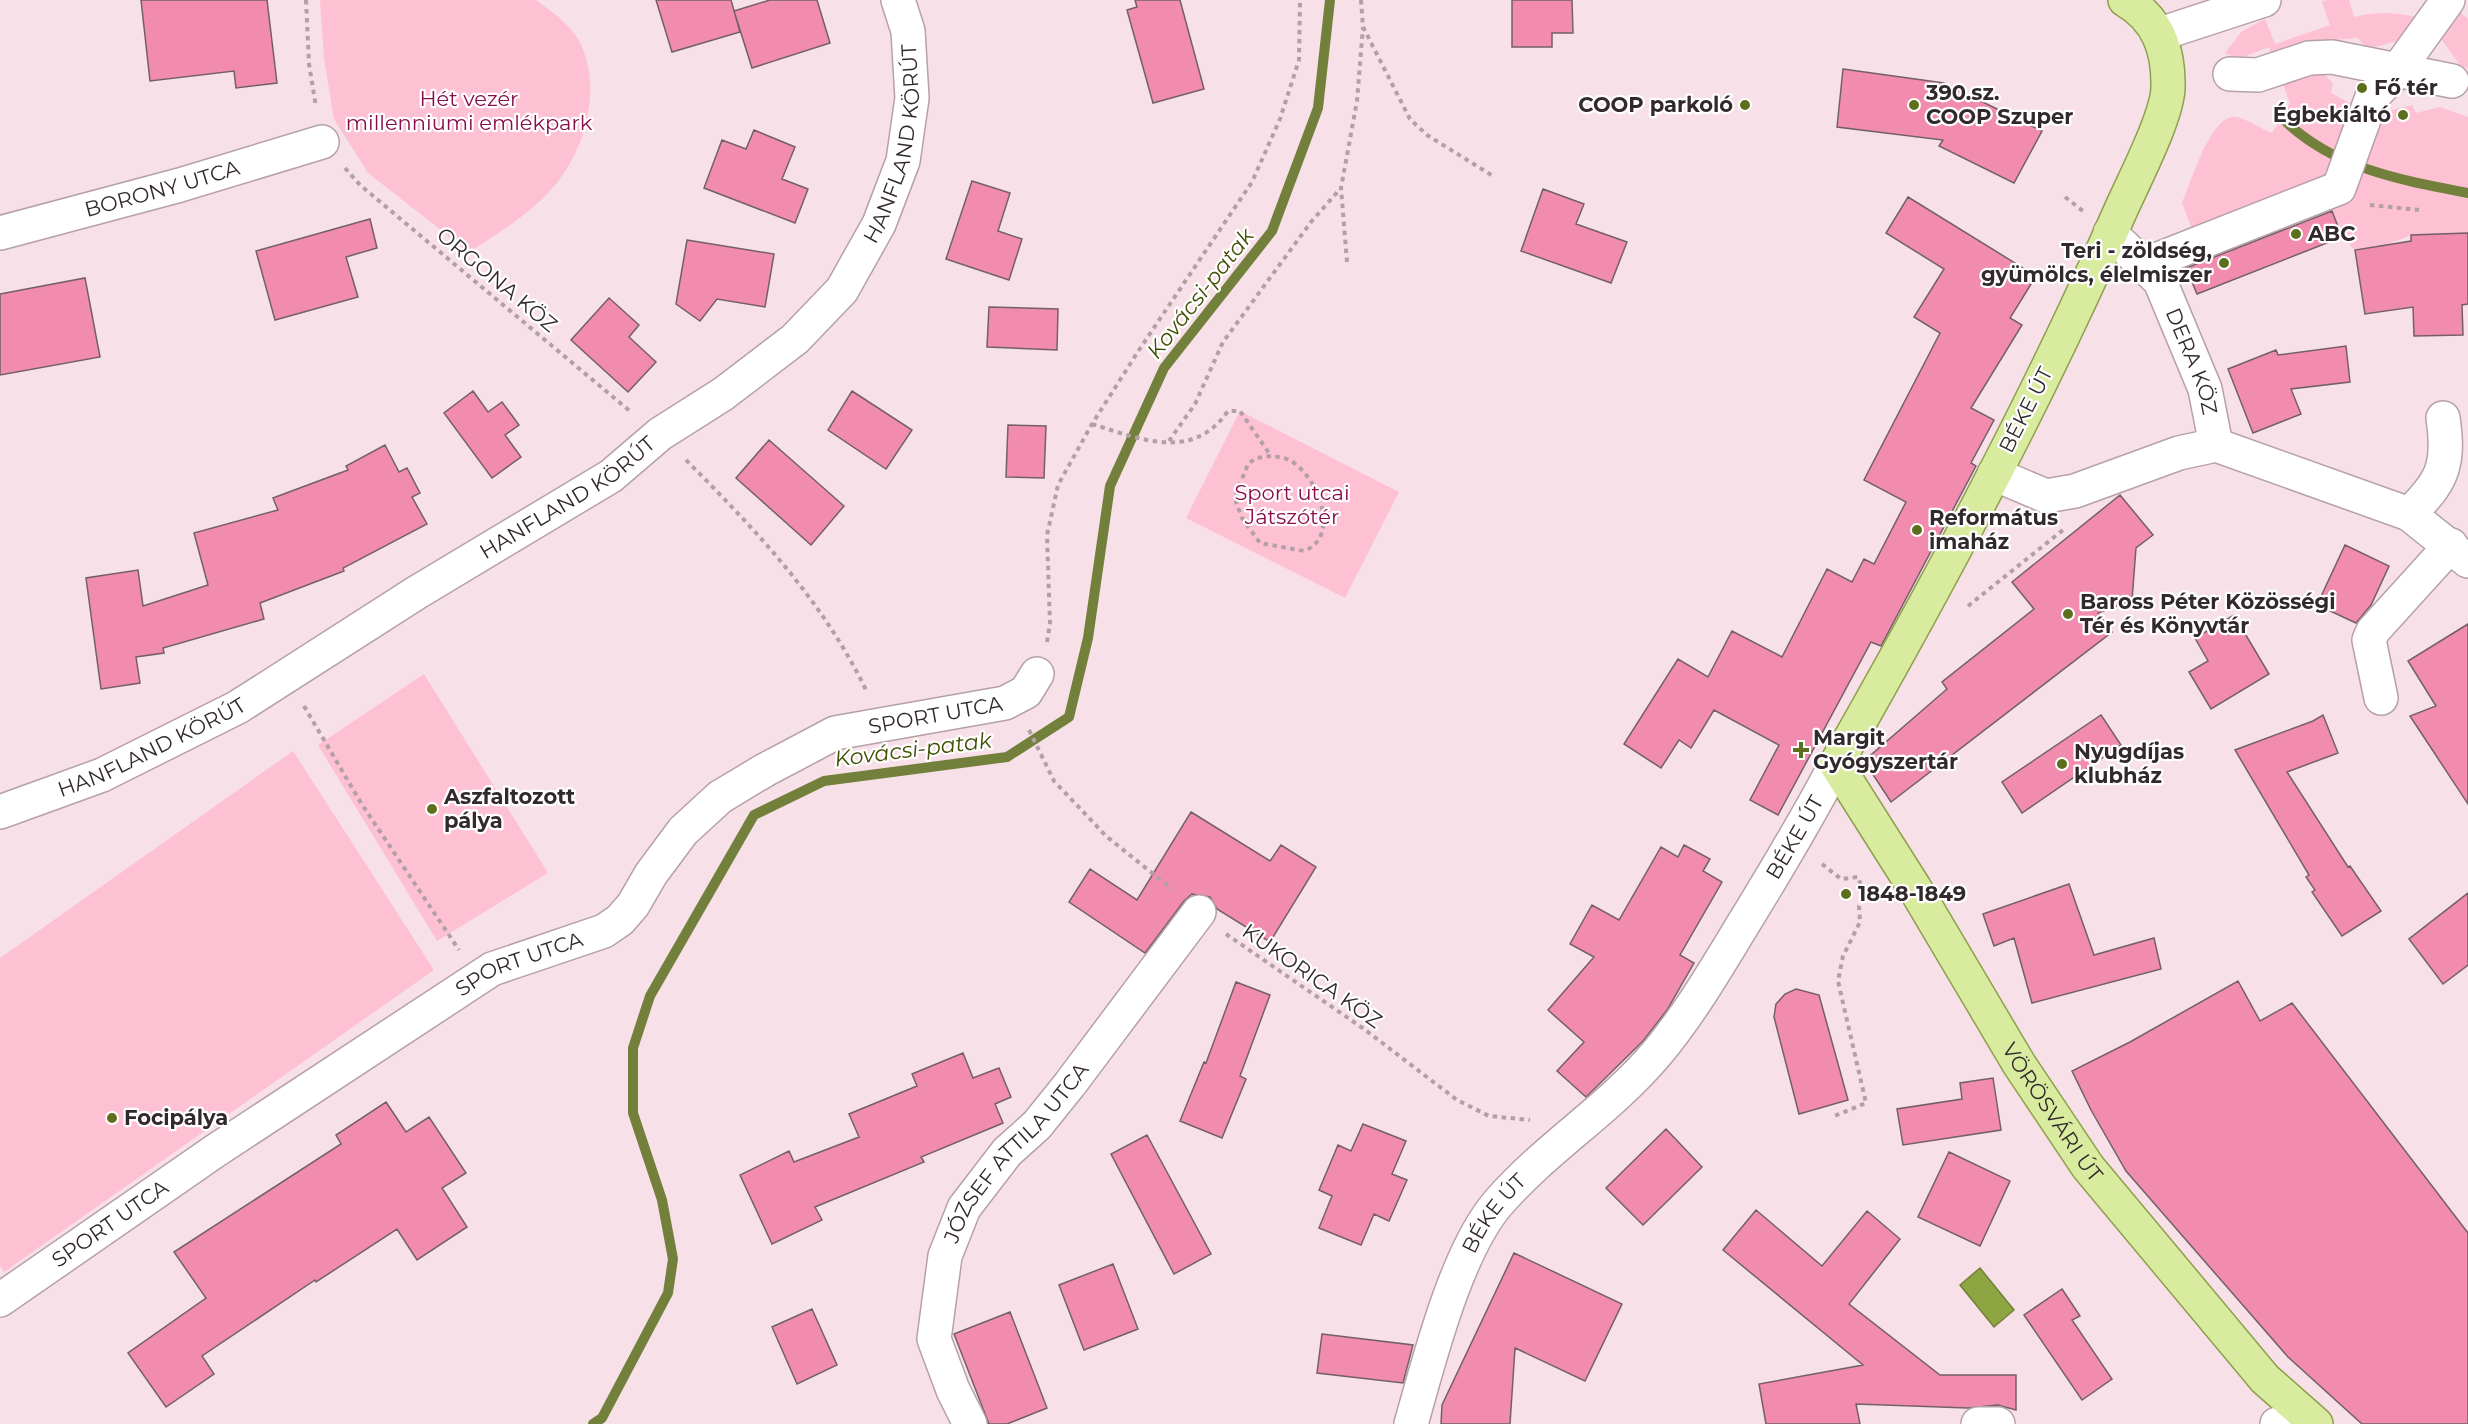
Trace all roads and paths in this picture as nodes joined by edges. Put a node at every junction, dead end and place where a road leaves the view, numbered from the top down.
1 (306, 0) edge
2 (898, 0) edge
3 (1300, 0) edge
4 (1361, 0) edge
5 (2125, 0) edge
6 (2264, 0) edge
7 (2448, 0) edge
8 (2463, 0) edge
9 (2468, 4) edge
10 (1363, 27) junction
11 (2160, 34) junction
12 (2397, 71) junction
13 (2230, 74) dead end
14 (2452, 81) dead end
15 (322, 142) junction
16 (1493, 176) dead end
17 (1341, 188) junction
18 (0, 233) edge
19 (2110, 233) junction
20 (1347, 262) dead end
21 (2152, 273) junction
22 (2444, 418) dead end
23 (1092, 424) junction
24 (660, 434) junction
25 (1168, 442) junction
26 (2216, 444) junction
27 (1271, 456) junction
28 (1994, 474) junction
29 (2075, 490) junction
30 (2409, 514) junction
31 (2459, 553) edge
32 (1965, 607) dead end
33 (1037, 674) joint
34 (289, 675) junction
35 (2381, 698) dead end
36 (882, 723) junction
37 (1028, 728) dead end
38 (1836, 764) junction
39 (0, 812) edge
40 (1841, 879) dead end
41 (1199, 912) junction
42 (480, 976) junction
43 (1832, 1117) dead end
44 (1588, 1122) junction
45 (0, 1300) edge
46 (2300, 1422) edge
47 (970, 1424) edge
48 (1411, 1424) edge
49 (1978, 1424) edge
50 (1998, 1424) edge

1 - 15 path
2 - 24 street, HANFLAND KÖRÚT
3 - 23 path
4 - 10 path
5 - 11 main road
6 - 11 street
7 - 12 street
8 - 9 street
10 - 16 path
10 - 17 path
11 - 19 main road, BÉKE ÚT
12 - 13 street
12 - 14 street
12 - 21 street
15 - 18 street, BORONY UTCA
15 - 24 path, ORGONA KÖZ
17 - 20 path
17 - 25 path
19 - 21 street
19 - 28 main road, BÉKE ÚT
21 - 26 street, DERA KÖZ
22 - 30 street
23 - 25 path
23 - 33 path
24 - 34 street, HANFLAND KÖRÚT
24 - 36 path, ORGONA KÖZ
25 - 27 path
26 - 29 street
26 - 30 street
27 - 27 path
28 - 29 street
28 - 38 main road, BÉKE ÚT
29 - 32 path
30 - 31 street
31 - 35 street
33 - 36 street, SPORT UTCA
34 - 39 street, HANFLAND KÖRÚT
34 - 42 path
36 - 42 street, SPORT UTCA
37 - 41 path, KUKORICA KÖZ
38 - 44 street, BÉKE ÚT
38 - 46 main road, VÖRÖSVÁRI ÚT
40 - 43 path
41 - 44 path, KUKORICA KÖZ
41 - 47 street, JÓZSEF ATTILA UTCA
42 - 45 street, SPORT UTCA
44 - 48 street, BÉKE ÚT
49 - 50 street

